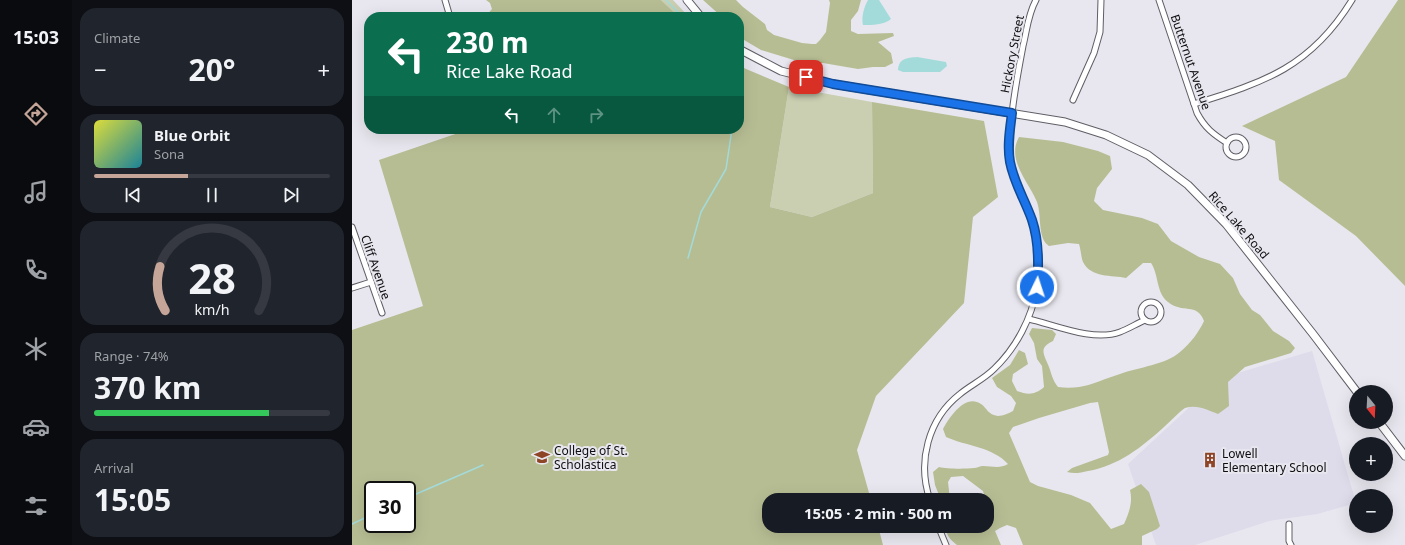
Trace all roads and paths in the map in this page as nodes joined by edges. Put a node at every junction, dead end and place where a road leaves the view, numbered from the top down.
1 (445, 0) edge
2 (687, 0) edge
3 (1036, 0) edge
4 (1101, 0) edge
5 (1159, 0) edge
6 (1352, 0) edge
7 (449, 12) edge
8 (697, 12) edge
9 (744, 52) edge
10 (1073, 100) dead end
11 (1194, 104) junction
12 (1012, 113) junction
13 (1227, 143) junction
14 (352, 227) edge
15 (371, 282) junction
16 (352, 288) edge
17 (382, 313) dead end
18 (1029, 318) junction
19 (1145, 320) dead end
20 (1352, 385) edge
21 (1384, 429) edge
22 (1405, 456) edge
23 (928, 493) edge
24 (1289, 524) dead end
25 (941, 533) edge
26 (946, 545) edge
27 (1291, 545) edge

1 - 7 street
2 - 8 main road
3 - 12 street, Hickory Street
4 - 10 street
5 - 11 street, Butternut Avenue
6 - 11 street
9 - 12 main road, Rice Lake Road
11 - 13 street, Butternut Avenue
12 - 18 street, Hickory Street
12 - 20 main road, Rice Lake Road
13 - 13 street, Butternut Avenue
14 - 15 street, Cliff Avenue
15 - 16 street
15 - 17 street, Cliff Avenue
18 - 19 street
18 - 23 street, Hickory Street
21 - 22 main road
24 - 27 street
25 - 26 street

